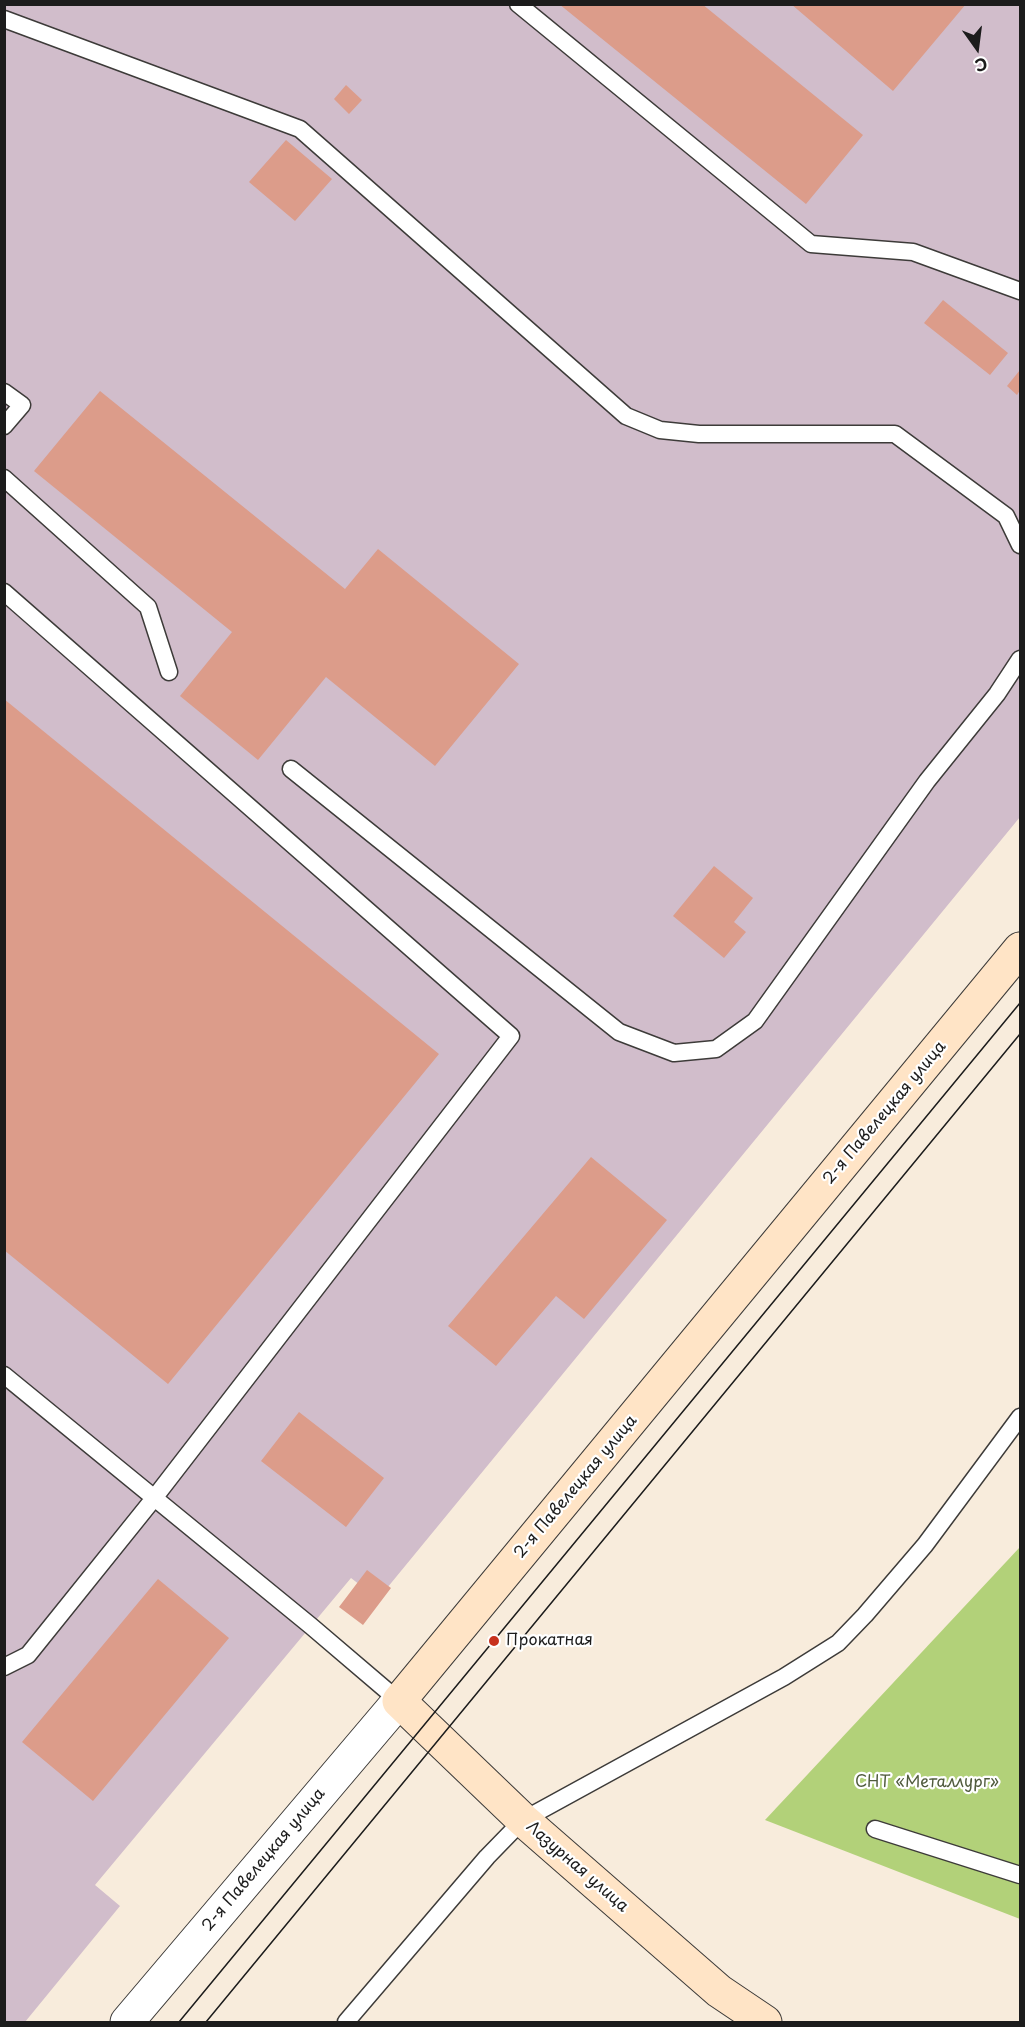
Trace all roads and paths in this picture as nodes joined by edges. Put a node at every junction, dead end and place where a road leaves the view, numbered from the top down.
1 (518, 4) edge
2 (4, 19) edge
3 (1020, 291) edge
4 (4, 392) edge
5 (4, 426) edge
6 (4, 478) edge
7 (1020, 545) edge
8 (4, 592) edge
9 (1020, 659) edge
10 (170, 672) dead end
11 (291, 769) dead end
12 (1020, 949) edge
13 (4, 1375) edge
14 (1020, 1417) edge
15 (155, 1497) junction
16 (4, 1667) edge
17 (399, 1701) junction
18 (523, 1820) junction
19 (874, 1829) dead end
20 (1020, 1875) edge
21 (127, 2022) edge
22 (346, 2022) edge
23 (765, 2022) edge

1 - 3 lane
2 - 7 lane
4 - 5 lane
6 - 10 lane
8 - 15 lane
9 - 11 lane
12 - 17 main road, 2-я Павелецкая улица
13 - 15 lane
14 - 18 lane
15 - 16 lane
15 - 17 lane
17 - 18 main road, Лазурная улица
17 - 21 street, 2-я Павелецкая улица
18 - 22 lane
18 - 23 main road, Лазурная улица
19 - 20 lane

